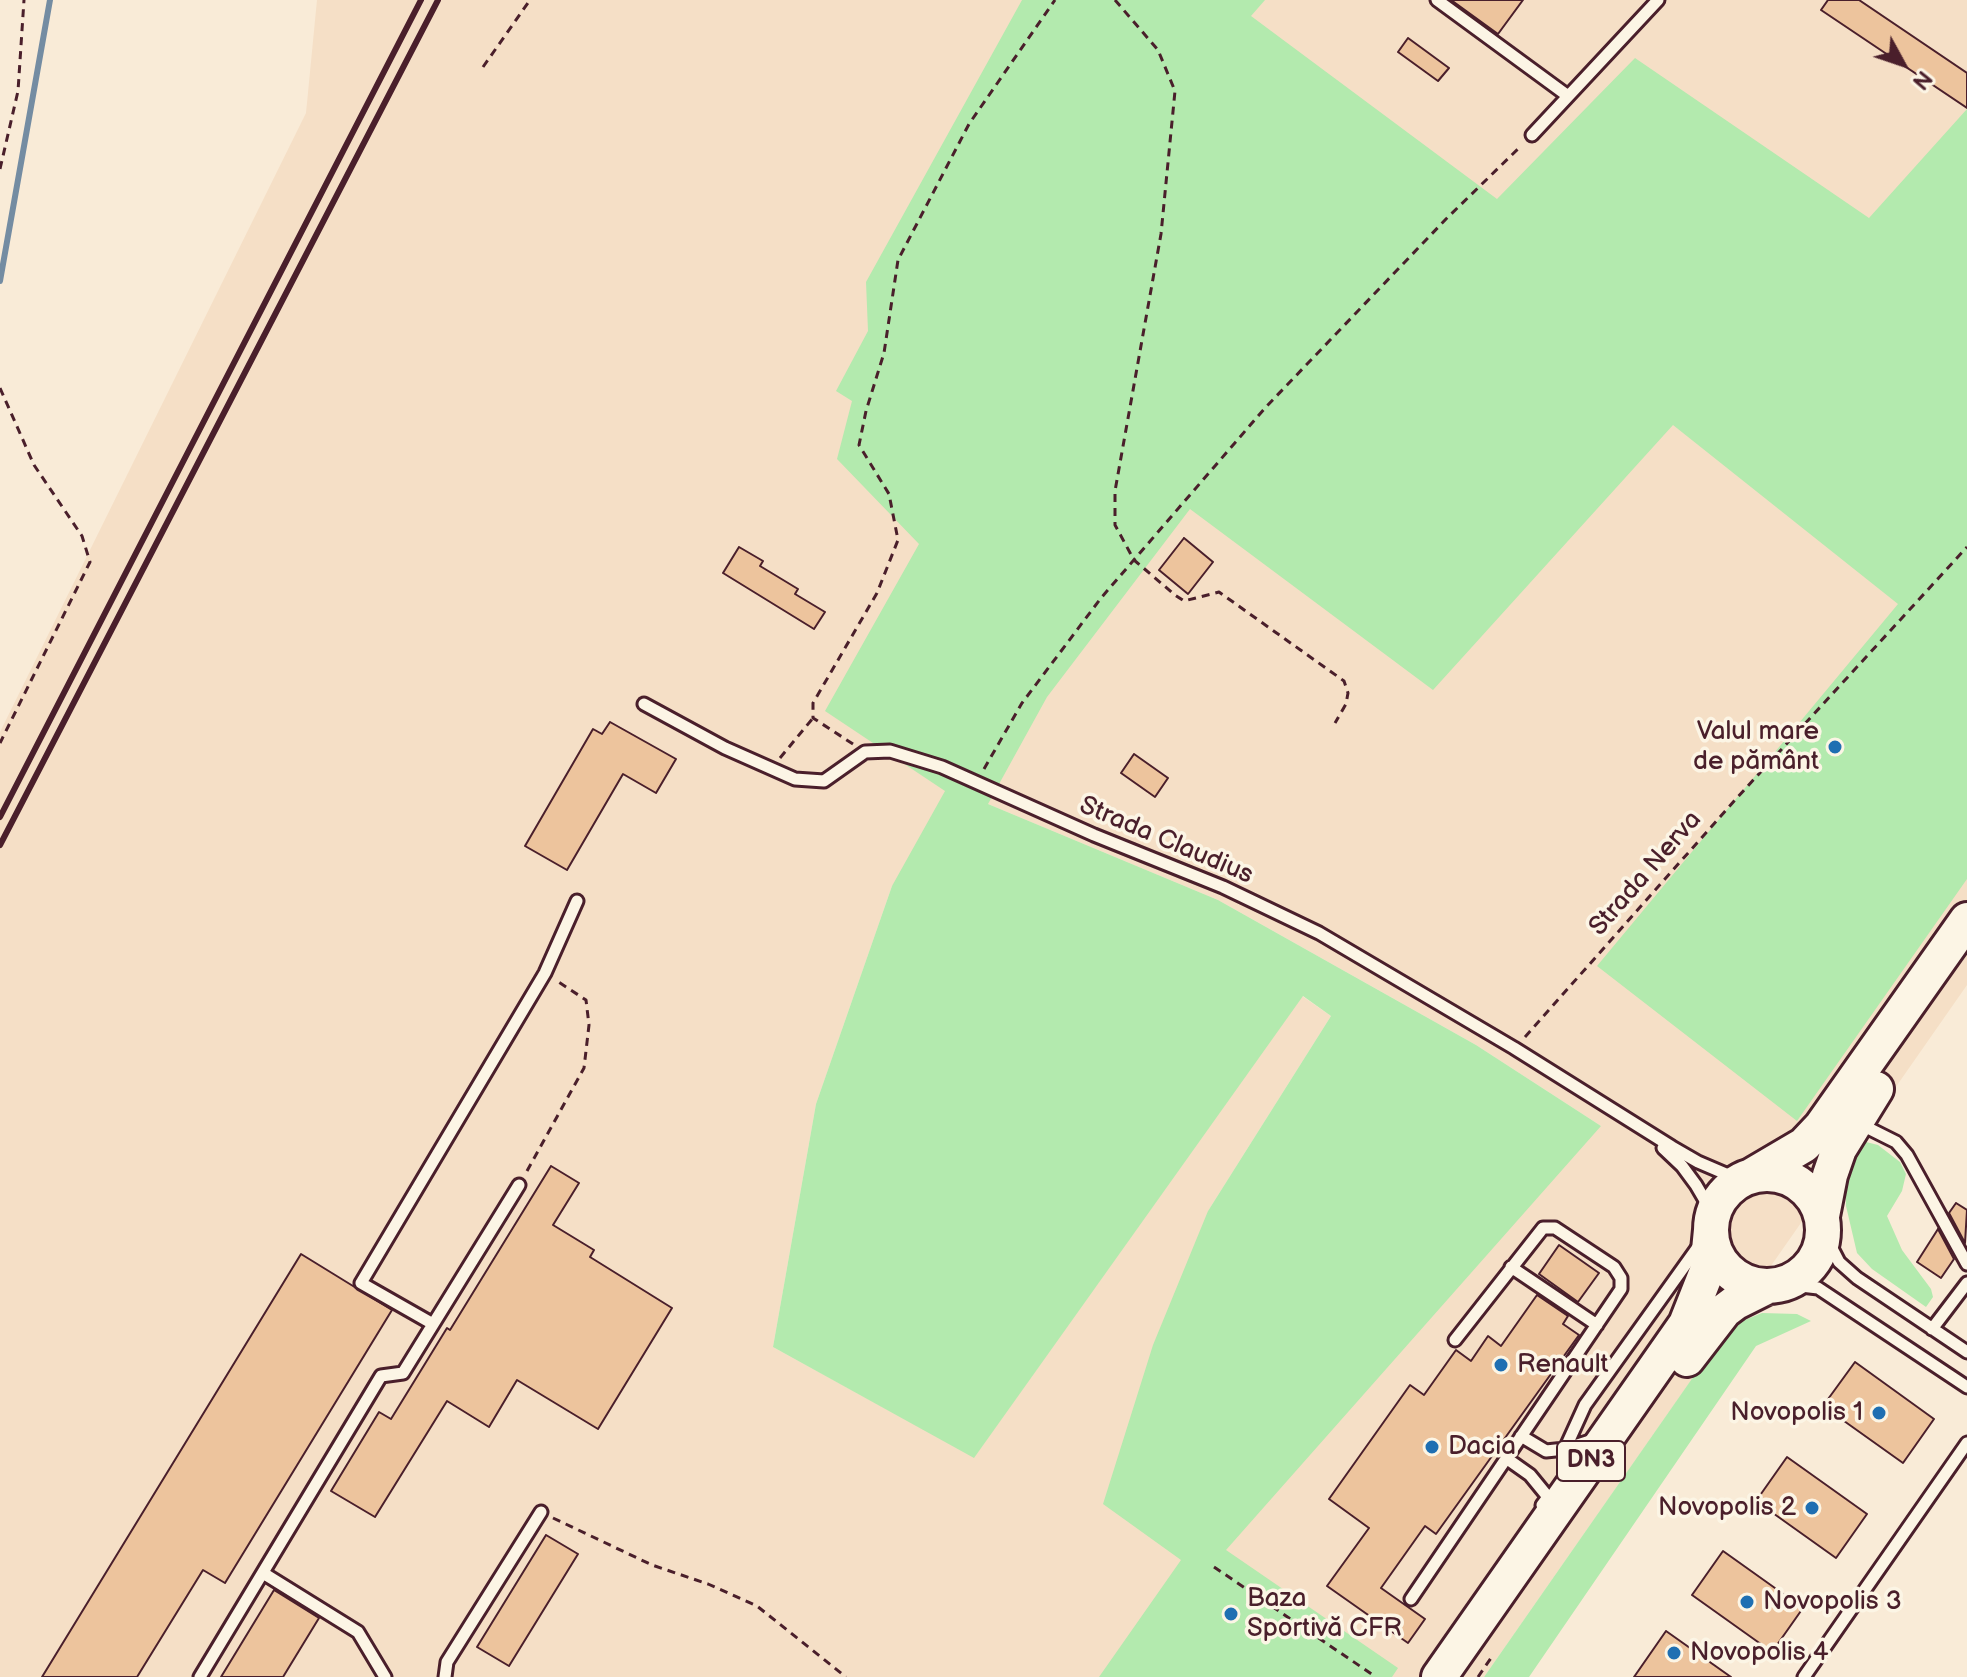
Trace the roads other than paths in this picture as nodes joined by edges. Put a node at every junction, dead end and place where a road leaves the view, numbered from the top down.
1 (1437, 0) edge
2 (1658, 0) edge
3 (1568, 96) junction
4 (1532, 135) road end
5 (644, 704) dead end
6 (577, 901) dead end
7 (1967, 920) edge
8 (1967, 956) edge
9 (1854, 1122) junction
10 (1649, 1134) junction
11 (1746, 1177) junction
12 (519, 1185) road end
13 (1712, 1222) junction
14 (1823, 1224) junction
15 (1967, 1264) edge
16 (1511, 1267) junction
17 (1967, 1283) edge
18 (1775, 1285) junction
19 (433, 1324) junction
20 (1597, 1325) junction
21 (1932, 1329) junction
22 (1455, 1340) dead end
23 (1967, 1352) edge
24 (1967, 1387) edge
25 (1609, 1435) junction
26 (1521, 1436) junction
27 (1967, 1443) edge
28 (1565, 1449) junction
29 (1506, 1458) junction
30 (541, 1512) road end
31 (1533, 1520) dead end
32 (1499, 1569) dead end
33 (263, 1573) junction
34 (1411, 1599) dead end
35 (1477, 1667) edge
36 (200, 1677) edge
37 (385, 1677) edge
38 (445, 1677) edge
39 (1437, 1677) edge
40 (1804, 1677) edge

1 - 3 lane
2 - 3 lane
3 - 4 lane
5 - 10 lane, Strada Claudius
6 - 19 lane
7 - 11 main road
8 - 9 main road
9 - 14 main road
9 - 15 lane
10 - 11 lane, Strada Claudius
10 - 13 lane, Strada Claudius
11 - 13 main road
11 - 14 main road
12 - 19 lane
13 - 18 main road
13 - 25 main road, DN3
13 - 28 lane
14 - 18 main road
14 - 21 lane
16 - 20 lane
16 - 20 lane
16 - 22 lane
17 - 21 lane
18 - 24 lane
18 - 35 main road, DN3
19 - 33 lane
20 - 26 lane
21 - 23 lane
25 - 28 lane
25 - 39 main road, DN3
26 - 28 lane
26 - 29 lane
27 - 40 lane
29 - 31 lane
29 - 34 lane
30 - 38 lane
32 - 39 lane
33 - 36 lane
33 - 37 lane

